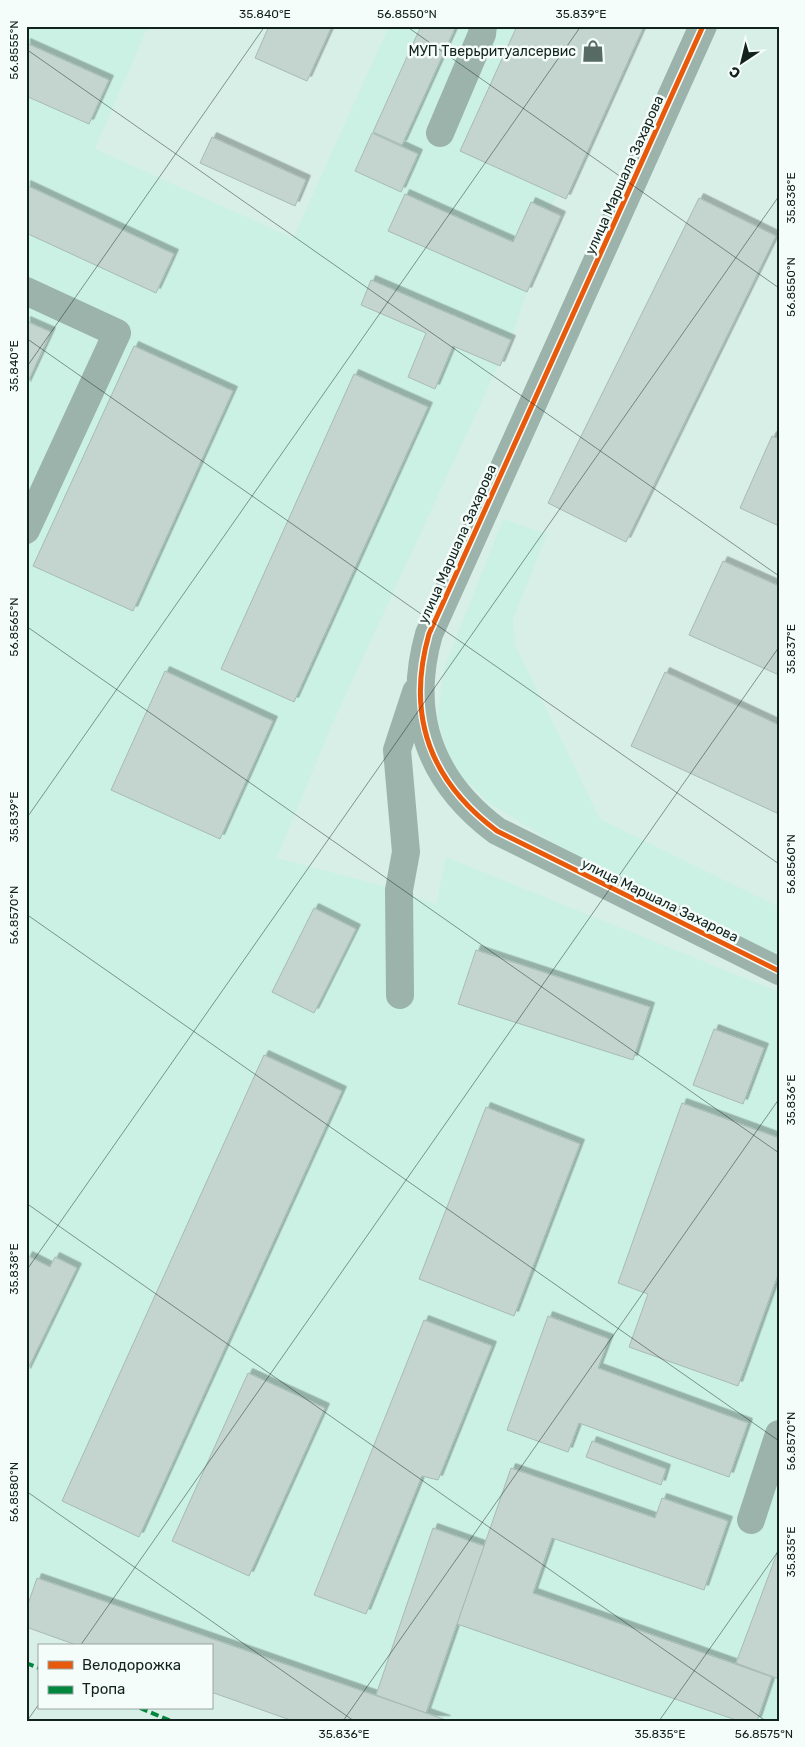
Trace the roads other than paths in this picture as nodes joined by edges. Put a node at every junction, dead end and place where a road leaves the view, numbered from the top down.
1 (483, 26) edge
2 (703, 26) edge
3 (440, 133) dead end
4 (26, 291) edge
5 (26, 530) edge
6 (420, 679) junction
7 (779, 972) edge
8 (400, 995) dead end
9 (779, 1434) edge
10 (752, 1520) dead end

1 - 3 street
2 - 6 street, улица Маршала Захарова
4 - 5 street
6 - 7 street, улица Маршала Захарова
6 - 8 street
9 - 10 street

